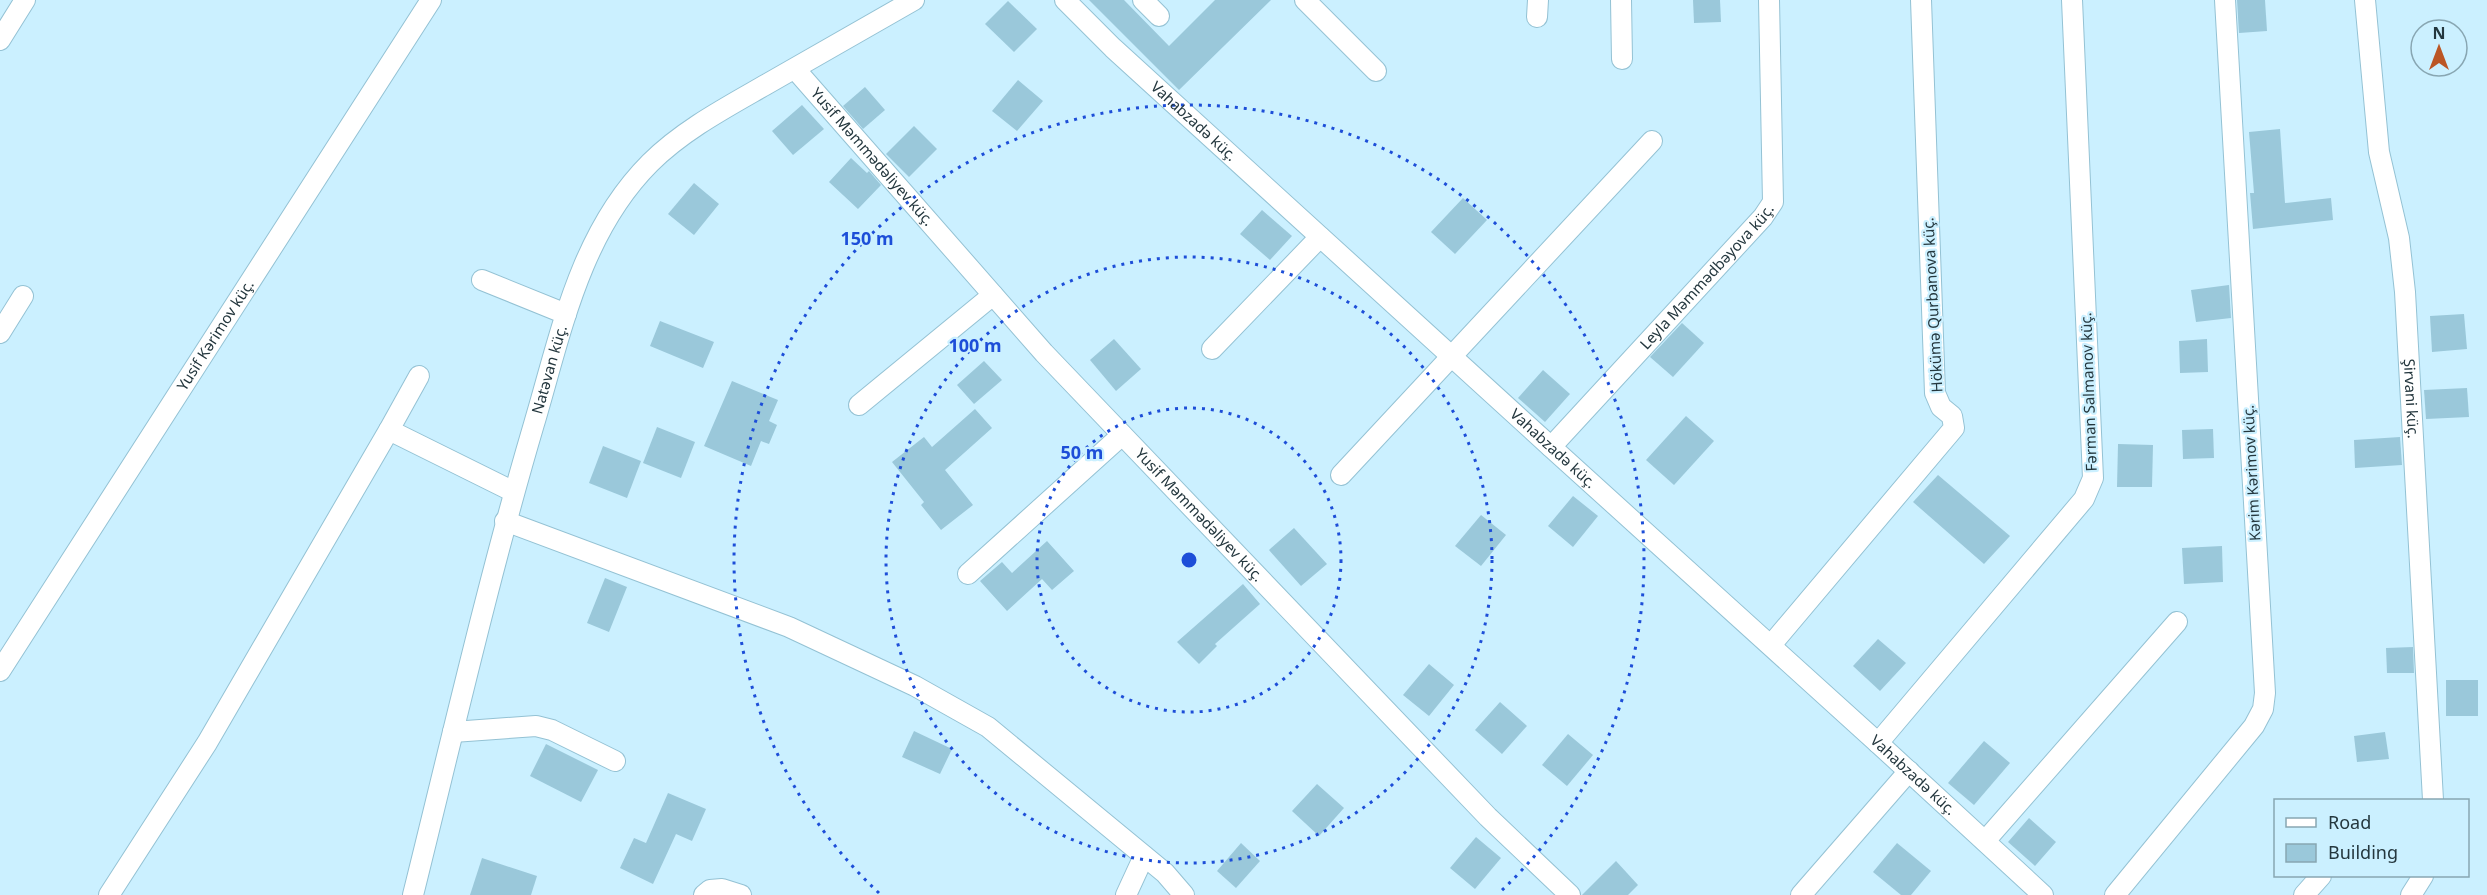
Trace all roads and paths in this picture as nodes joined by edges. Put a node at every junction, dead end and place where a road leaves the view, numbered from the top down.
1 (25, 0) edge
2 (431, 0) edge
3 (914, 0) edge
4 (1065, 0) edge
5 (1143, 0) edge
6 (1305, 0) edge
7 (1621, 0) edge
8 (1769, 0) edge
9 (1921, 0) edge
10 (2072, 0) edge
11 (2225, 0) edge
12 (2365, 0) edge
13 (1159, 16) dead end
14 (0, 39) edge
15 (1622, 59) dead end
16 (795, 69) junction
17 (1376, 71) dead end
18 (1652, 141) dead end
19 (1320, 237) junction
20 (482, 279) dead end
21 (993, 295) junction
22 (23, 296) dead end
23 (566, 314) junction
24 (0, 333) edge
25 (1212, 349) dead end
26 (1451, 356) junction
27 (419, 376) dead end
28 (859, 405) dead end
29 (389, 430) junction
30 (1122, 435) junction
31 (1551, 447) junction
32 (1341, 475) dead end
33 (514, 492) junction
34 (505, 521) junction
35 (968, 574) dead end
36 (2178, 622) dead end
37 (1771, 645) junction
38 (0, 671) edge
39 (453, 732) junction
40 (1878, 742) junction
41 (615, 761) dead end
42 (1909, 771) junction
43 (2433, 799) edge
44 (1985, 842) junction
45 (1144, 856) junction
46 (2320, 877) edge
47 (2422, 877) edge
48 (109, 895) edge
49 (413, 895) edge
50 (704, 895) edge
51 (741, 895) edge
52 (1126, 895) edge
53 (1184, 895) edge
54 (1570, 895) edge
55 (1801, 895) edge
56 (2043, 895) edge
57 (2115, 895) edge
58 (2304, 895) edge
59 (2411, 895) edge

1 - 14 street
2 - 38 street, Yusif Kərimov küç.
3 - 16 street, Natəvan küç.
4 - 19 street, Vahabzadə küç.
5 - 13 street
6 - 17 street
7 - 15 street
8 - 31 street, Leyla Məmmədbəyova küç.
9 - 37 street, Hökümə Qurbanova küç.
10 - 40 street, Fərman Salmanov küç.
11 - 57 street, Kərim Kərimov küç.
12 - 43 street, Şirvani küç.
16 - 21 street, Yusif Məmmədəliyev küç.
16 - 23 street, Natəvan küç.
18 - 26 street
19 - 25 street
19 - 26 street, Vahabzadə küç.
20 - 23 street
21 - 28 street
21 - 30 street, Yusif Məmmədəliyev küç.
22 - 24 street
23 - 33 street, Natəvan küç.
26 - 31 street, Vahabzadə küç.
26 - 32 street
27 - 29 street
29 - 33 street
29 - 48 street
30 - 35 street
30 - 54 street, Yusif Məmmədəliyev küç.
31 - 37 street, Vahabzadə küç.
33 - 34 street, Natəvan küç.
34 - 39 street, Natəvan küç.
34 - 45 street
36 - 44 street
37 - 40 street, Vahabzadə küç.
39 - 41 street
39 - 49 street, Natəvan küç.
40 - 42 street, Vahabzadə küç.
42 - 44 street, Vahabzadə küç.
42 - 55 street
44 - 56 street, Vahabzadə küç.
45 - 52 street
45 - 53 street
46 - 58 street
47 - 59 street
50 - 51 street

